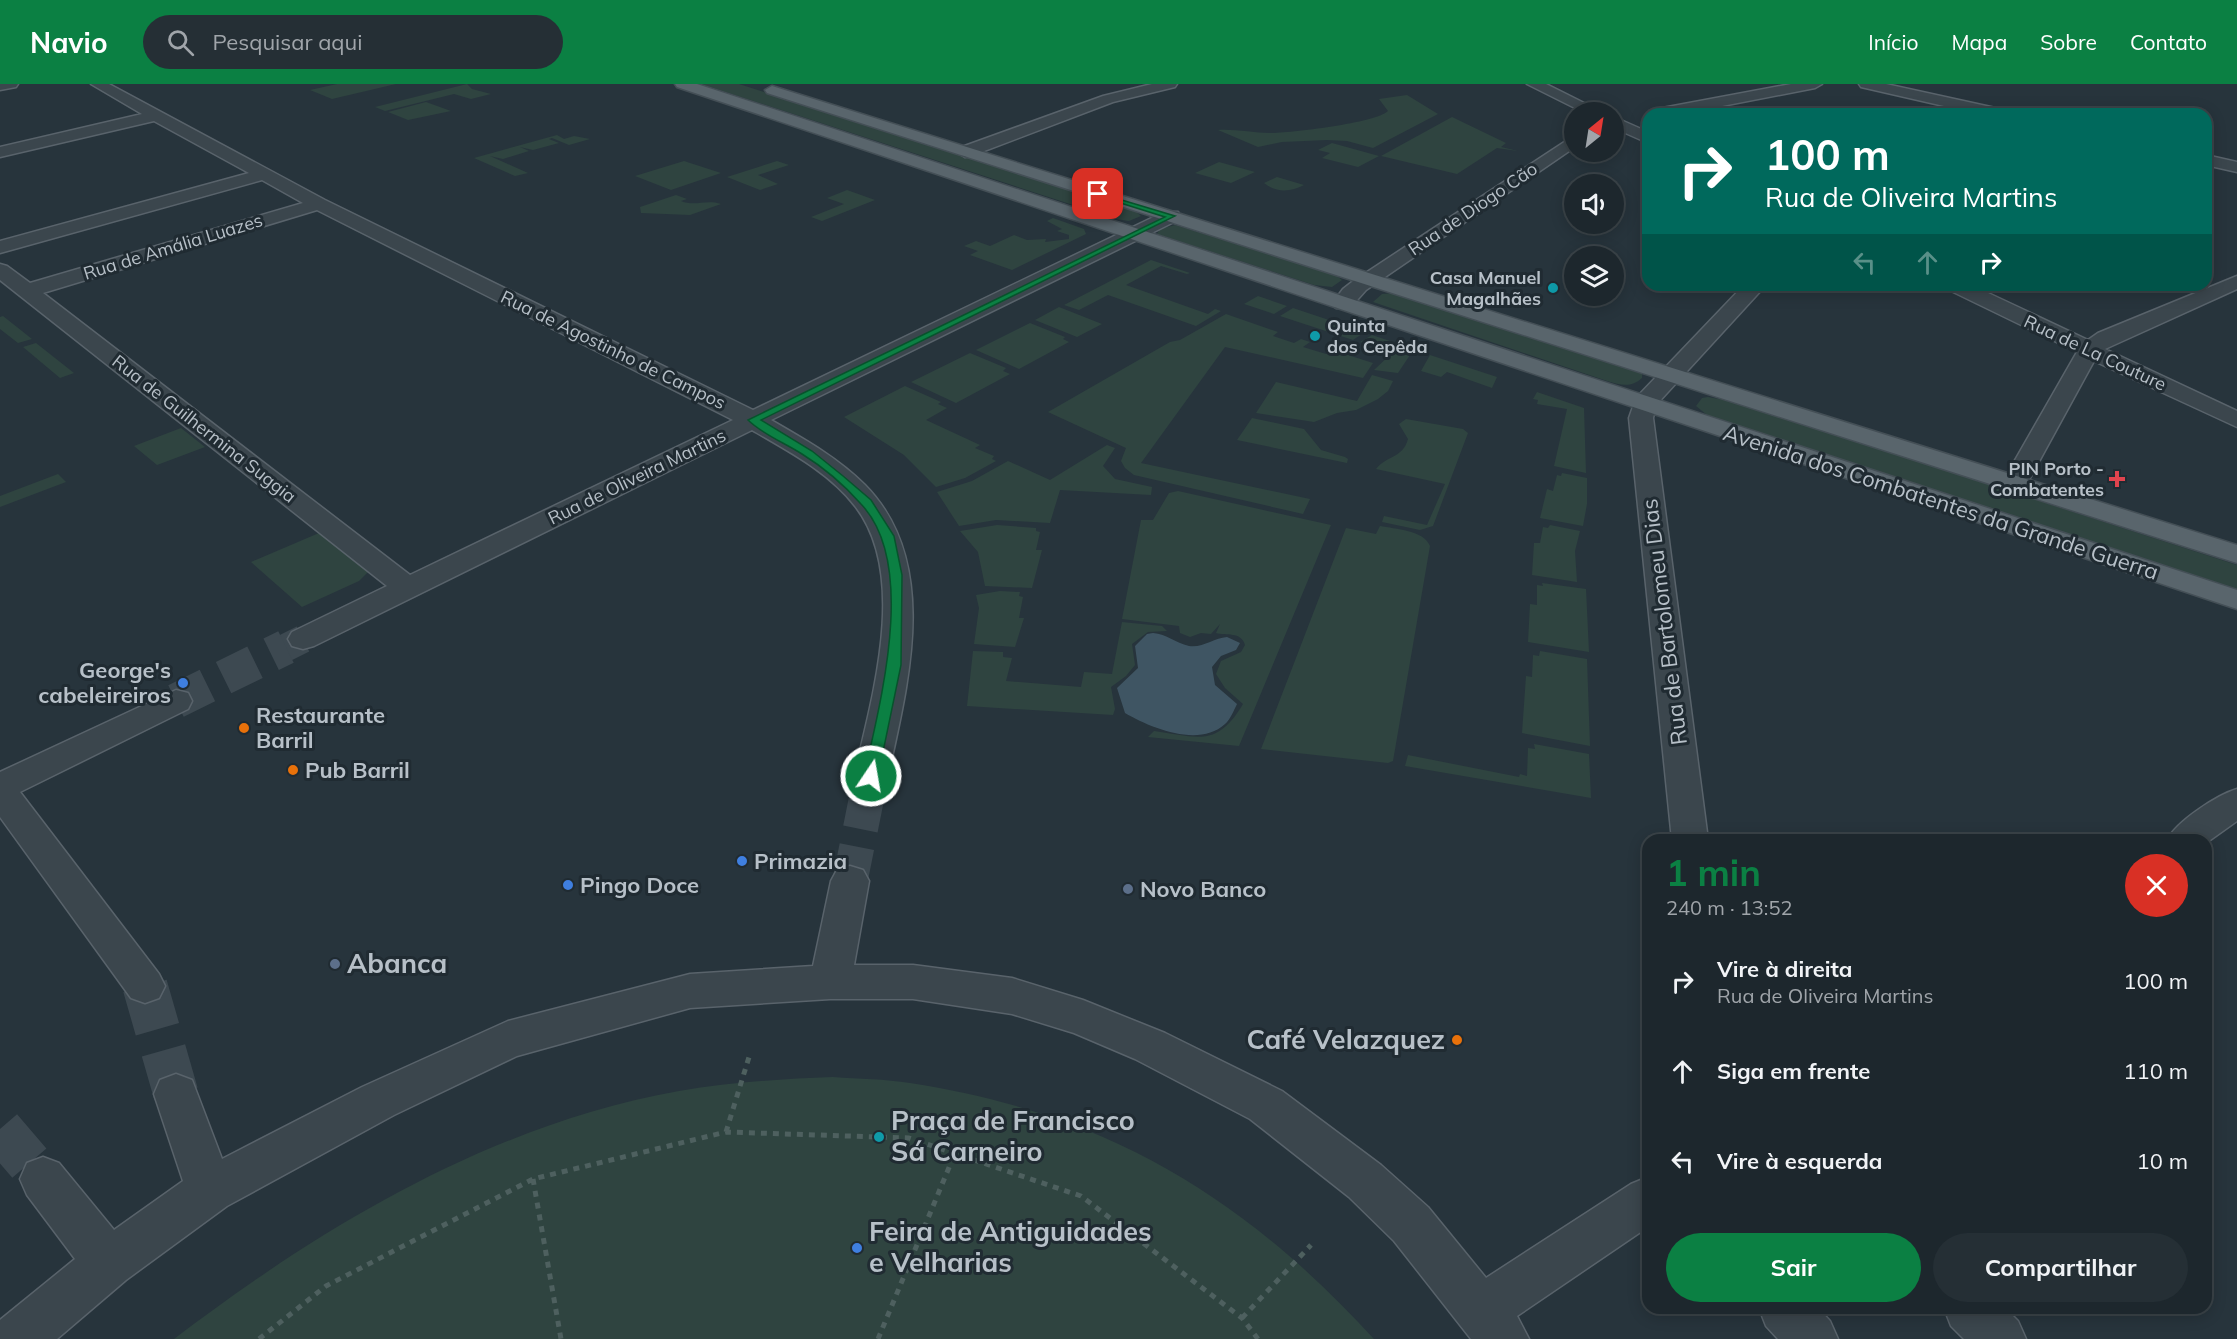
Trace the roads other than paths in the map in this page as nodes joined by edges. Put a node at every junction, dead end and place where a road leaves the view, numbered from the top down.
1 (11, 84) edge
2 (98, 84) edge
3 (682, 84) edge
4 (753, 84) edge
5 (1170, 84) edge
6 (1534, 84) edge
7 (1815, 84) edge
8 (1866, 84) edge
9 (0, 86) edge
10 (1573, 102) edge
11 (1689, 108) edge
12 (1973, 108) edge
13 (154, 116) junction
14 (1642, 117) edge
15 (1624, 120) edge
16 (1624, 127) edge
17 (1642, 135) edge
18 (1564, 147) edge
19 (0, 152) edge
20 (965, 152) junction
21 (2212, 161) edge
22 (2237, 167) edge
23 (262, 175) junction
24 (319, 204) junction
25 (1171, 216) junction
26 (1133, 235) junction
27 (0, 247) edge
28 (0, 270) edge
29 (1371, 278) junction
30 (2237, 282) edge
31 (27, 291) junction
32 (1750, 291) edge
33 (1966, 291) edge
34 (1343, 304) junction
35 (2089, 350) junction
36 (1672, 375) junction
37 (1644, 403) junction
38 (753, 420) junction
39 (2237, 420) edge
40 (2015, 483) junction
41 (2237, 554) edge
42 (408, 588) junction
43 (2237, 600) edge
44 (303, 639) tunnel mouth
45 (176, 701) tunnel mouth
46 (871, 776) tunnel mouth
47 (0, 789) edge
48 (2237, 802) edge
49 (1689, 834) edge
50 (2193, 834) edge
51 (850, 881) tunnel mouth
52 (830, 982) junction
53 (146, 986) tunnel mouth
54 (176, 1094) tunnel mouth
55 (43, 1179) tunnel mouth
56 (210, 1190) junction
57 (1642, 1205) edge
58 (109, 1263) junction
59 (1789, 1314) edge
60 (1975, 1314) edge
61 (1492, 1324) edge
62 (17, 1339) edge
63 (1812, 1339) edge
64 (2000, 1339) edge

1 - 9 street
2 - 13 street, Rua de Agostinho de Campos
3 - 26 main road, Avenida dos Combatentes da Grande Guerra
4 - 20 main road, Avenida dos Combatentes da Grande Guerra
5 - 20 street
6 - 10 street
7 - 11 street
8 - 12 street
13 - 19 street
13 - 23 street, Rua de Agostinho de Campos
14 - 15 street
16 - 17 street
18 - 29 street, Rua de Diogo Cão
20 - 25 main road, Avenida dos Combatentes da Grande Guerra
21 - 22 street
23 - 24 street, Rua de Agostinho de Campos
23 - 27 street
24 - 31 street, Rua de Amália Luazes
24 - 38 street, Rua de Agostinho de Campos
25 - 26 street
25 - 29 main road, Avenida dos Combatentes da Grande Guerra
26 - 34 main road, Avenida dos Combatentes da Grande Guerra
26 - 38 street, Rua de Oliveira Martins
28 - 31 street, Rua de Guilhermina Suggia
29 - 34 street
29 - 36 main road, Avenida dos Combatentes da Grande Guerra
30 - 35 street
31 - 42 street, Rua de Guilhermina Suggia
32 - 36 street
33 - 35 street, Rua de La Couture
34 - 37 main road, Avenida dos Combatentes da Grande Guerra
35 - 39 street, Rua de La Couture
35 - 40 street
36 - 37 street
36 - 40 main road, Avenida dos Combatentes da Grande Guerra
37 - 43 main road, Avenida dos Combatentes da Grande Guerra
37 - 49 street, Rua de Bartolomeu Dias
38 - 42 street, Rua de Oliveira Martins
38 - 46 street, Rua de Agostinho de Campos
40 - 41 main road, Avenida dos Combatentes da Grande Guerra
42 - 44 street, Rua de Oliveira Martins
45 - 47 street
47 - 53 street
48 - 50 street
51 - 52 street
52 - 56 street
52 - 61 street
54 - 56 street
55 - 58 street
56 - 58 street
57 - 61 street
58 - 62 street
59 - 63 street
60 - 64 street

